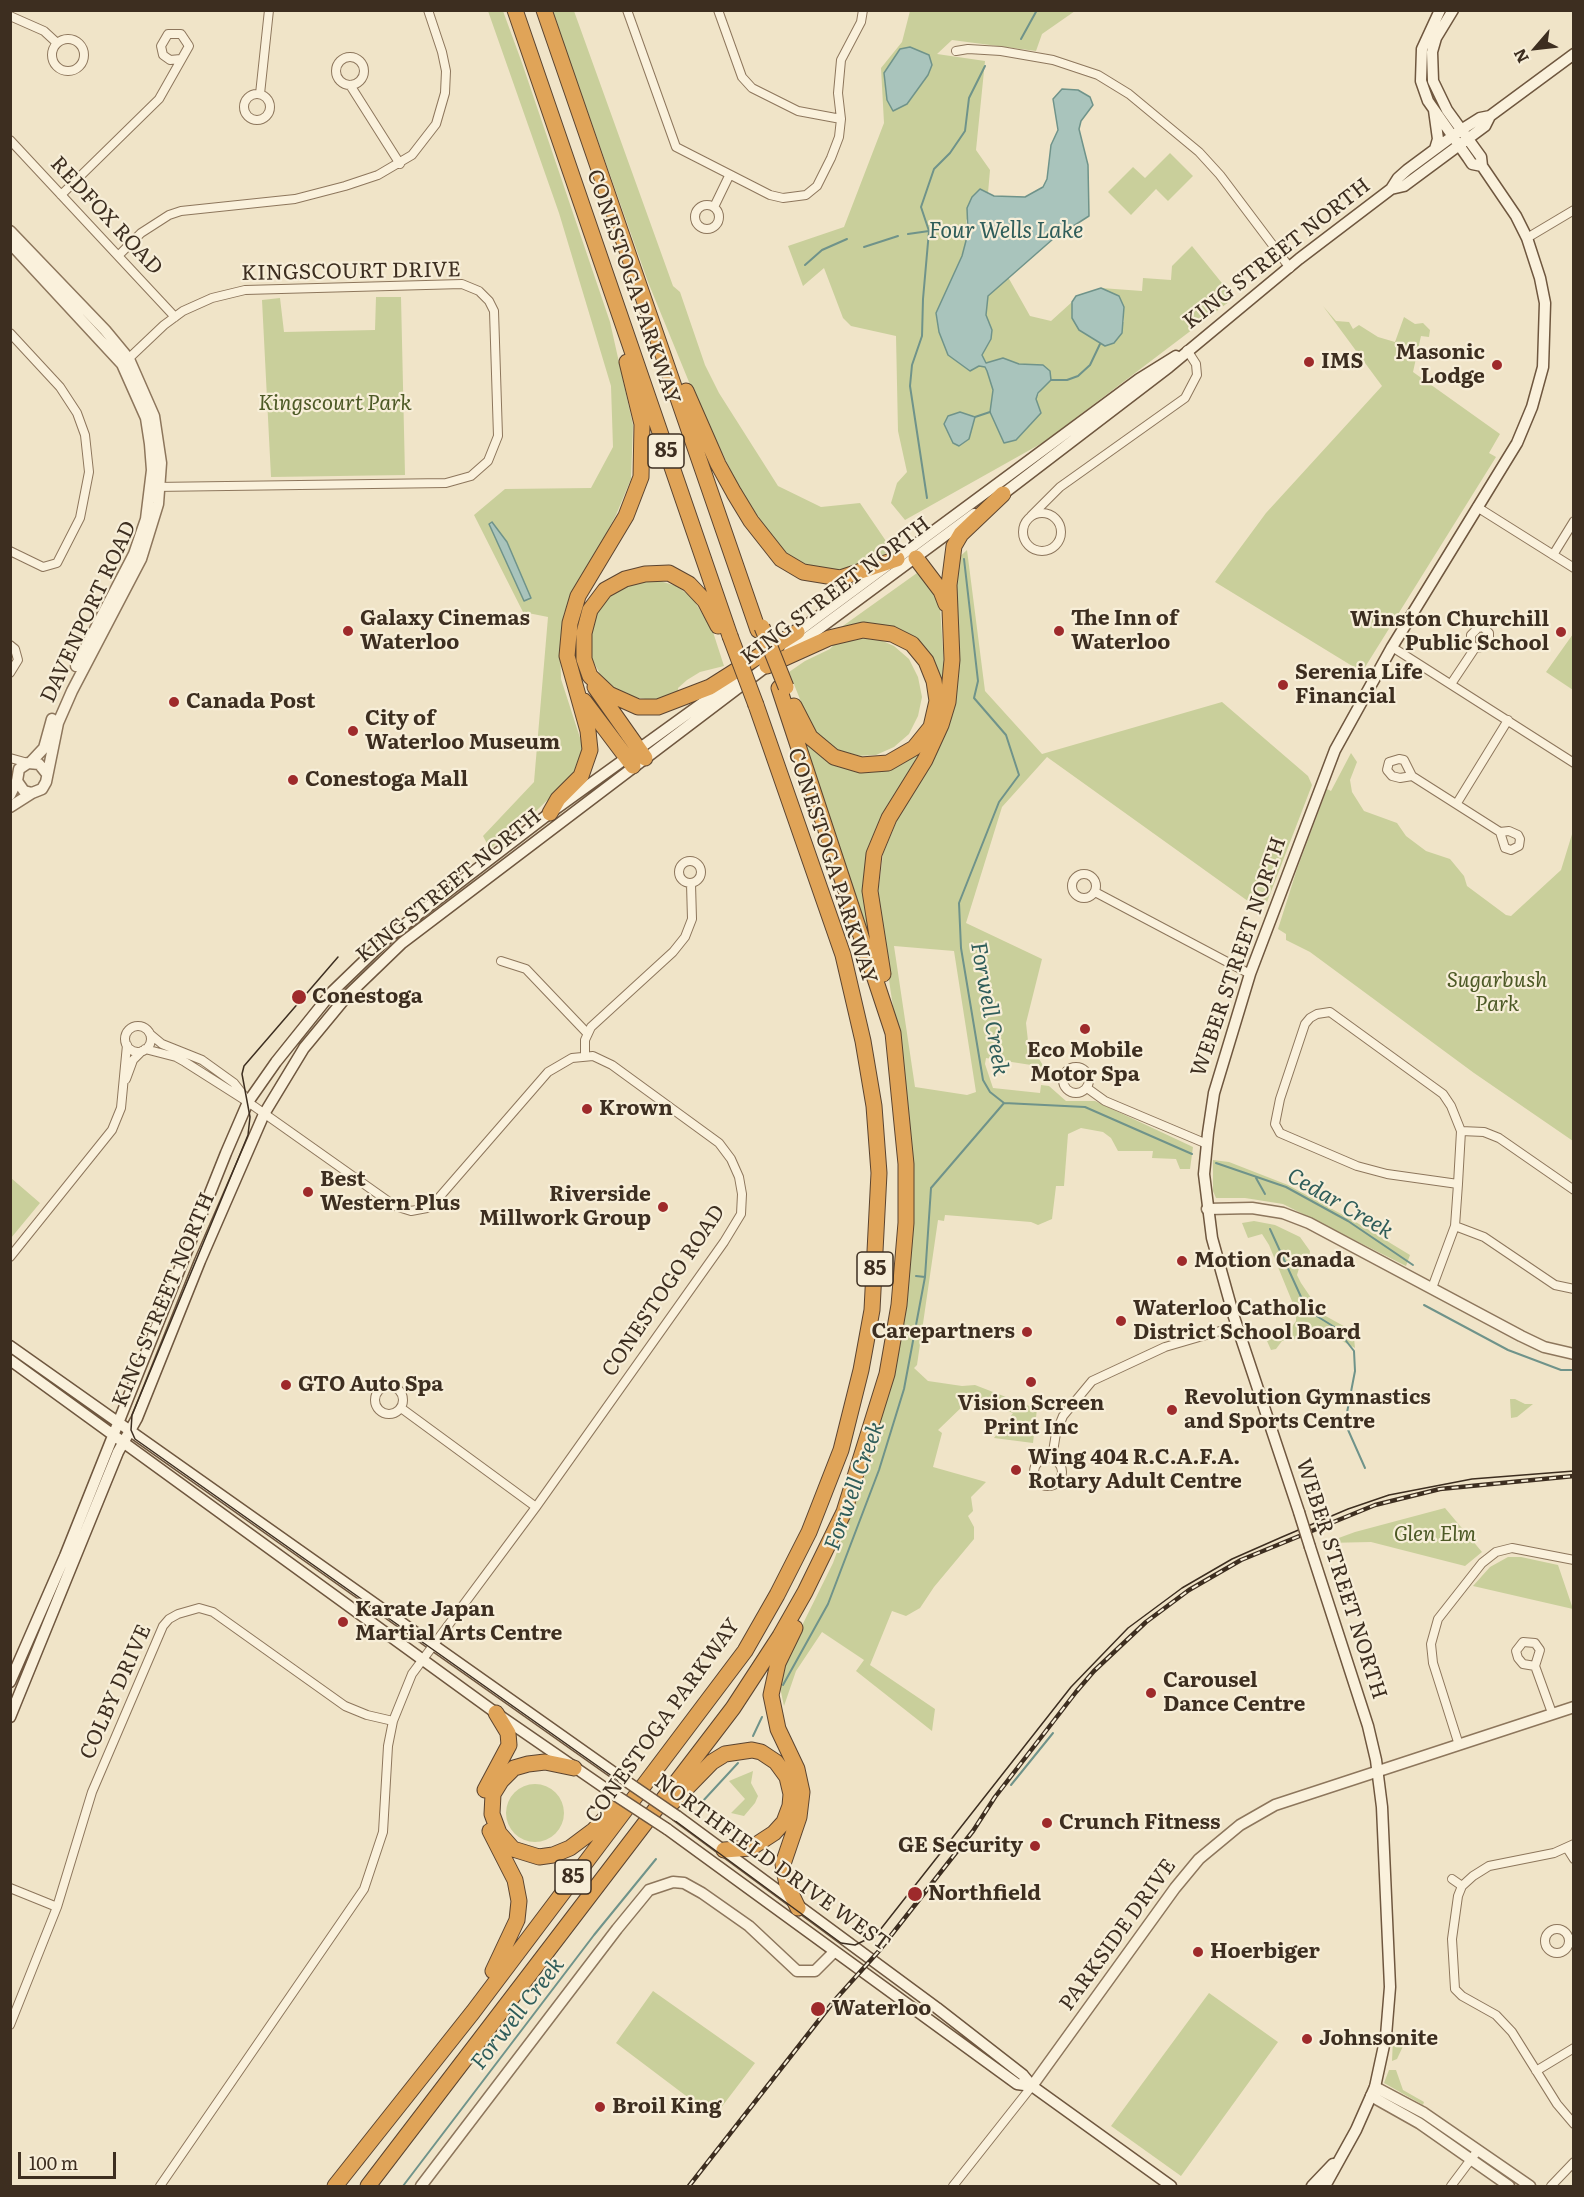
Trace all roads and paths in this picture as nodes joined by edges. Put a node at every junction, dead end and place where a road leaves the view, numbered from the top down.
1 (269, 10) edge
2 (428, 10) edge
3 (515, 10) edge
4 (544, 10) edge
5 (627, 10) edge
6 (718, 10) edge
7 (863, 10) edge
8 (1440, 10) edge
9 (1453, 10) edge
10 (10, 16) edge
11 (57, 43) junction
12 (956, 51) dead end
13 (1574, 54) edge
14 (181, 59) dead end
15 (350, 85) dead end
16 (260, 94) dead end
17 (1434, 110) junction
18 (841, 119) junction
19 (1460, 137) junction
20 (10, 140) edge
21 (1435, 149) junction
22 (400, 164) junction
23 (729, 176) junction
24 (1391, 189) junction
25 (61, 195) junction
26 (714, 207) dead end
27 (1574, 210) edge
28 (10, 231) edge
29 (1527, 238) junction
30 (15, 248) edge
31 (118, 255) junction
32 (604, 266) junction
33 (1290, 268) junction
34 (639, 284) junction
35 (175, 317) junction
36 (10, 333) edge
37 (1187, 350) junction
38 (125, 362) junction
39 (155, 487) junction
40 (1003, 494) junction
41 (1477, 507) junction
42 (1031, 516) junction
43 (1574, 521) edge
44 (10, 551) edge
45 (1553, 555) junction
46 (916, 558) junction
47 (897, 559) junction
48 (1574, 568) edge
49 (951, 628) junction
50 (797, 632) junction
51 (729, 644) junction
52 (10, 645) edge
53 (1392, 647) junction
54 (1475, 648) dead end
55 (767, 666) junction
56 (10, 673) edge
57 (590, 676) junction
58 (573, 683) junction
59 (1451, 684) junction
60 (782, 688) junction
61 (1508, 720) junction
62 (10, 758) edge
63 (636, 758) junction
64 (29, 763) junction
65 (1574, 763) edge
66 (10, 769) edge
67 (46, 774) junction
68 (1412, 776) dead end
69 (17, 780) junction
70 (32, 793) junction
71 (10, 795) edge
72 (1457, 803) junction
73 (10, 807) edge
74 (550, 813) junction
75 (1500, 831) dead end
76 (691, 884) dead end
77 (1095, 891) dead end
78 (391, 934) junction
79 (394, 950) junction
80 (501, 961) dead end
81 (1250, 974) junction
82 (893, 1033) junction
83 (150, 1034) junction
84 (587, 1034) junction
85 (127, 1045) junction
86 (144, 1050) junction
87 (585, 1055) junction
88 (124, 1086) junction
89 (1088, 1088) dead end
90 (248, 1102) junction
91 (264, 1114) junction
92 (1461, 1131) junction
93 (1207, 1144) junction
94 (1458, 1184) junction
95 (1574, 1191) edge
96 (1207, 1209) junction
97 (1455, 1226) junction
98 (10, 1257) edge
99 (1432, 1288) junction
100 (1574, 1289) edge
101 (1237, 1326) junction
102 (10, 1346) edge
103 (1574, 1354) edge
104 (10, 1360) edge
105 (401, 1408) dead end
106 (118, 1420) junction
107 (131, 1430) junction
108 (112, 1434) junction
109 (123, 1444) junction
110 (1052, 1458) dead end
111 (536, 1507) junction
112 (832, 1537) junction
113 (1574, 1560) edge
114 (434, 1645) junction
115 (423, 1659) junction
116 (1535, 1666) dead end
117 (10, 1682) edge
118 (1574, 1707) edge
119 (496, 1713) junction
120 (1552, 1713) junction
121 (10, 1717) edge
122 (393, 1721) junction
123 (677, 1743) junction
124 (1459, 1745) junction
125 (574, 1768) junction
126 (1378, 1771) junction
127 (1570, 1846) edge
128 (724, 1850) junction
129 (1574, 1859) edge
130 (611, 1869) junction
131 (1452, 1879) dead end
132 (1462, 1886) junction
133 (10, 1888) edge
134 (57, 1907) junction
135 (798, 1908) junction
136 (834, 1952) junction
137 (885, 1970) junction
138 (876, 1982) junction
139 (472, 2012) junction
140 (947, 2016) junction
141 (10, 2025) edge
142 (946, 2032) junction
143 (1574, 2048) edge
144 (1536, 2071) junction
145 (1032, 2086) junction
146 (1373, 2092) junction
147 (1574, 2124) edge
148 (1478, 2150) junction
149 (1338, 2160) junction
150 (1471, 2160) junction
151 (1574, 2162) edge
152 (160, 2187) edge
153 (335, 2187) edge
154 (368, 2187) edge
155 (421, 2187) edge
156 (953, 2187) edge
157 (1171, 2187) edge
158 (1312, 2187) edge
159 (1325, 2187) edge
160 (1451, 2187) edge
161 (1509, 2187) edge
162 (1530, 2187) edge
163 (1551, 2187) edge

1 - 16 street
2 - 22 street
3 - 32 highway, CONESTOGA PARKWAY / 85
4 - 34 highway, CONESTOGA PARKWAY / 85
5 - 23 street
6 - 18 street
7 - 18 street
8 - 17 main road, WEBER STREET NORTH
9 - 19 main road, WEBER STREET NORTH
10 - 11 street
11 - 11 street
12 - 33 street
13 - 19 main road, KING STREET NORTH
14 - 25 street
15 - 22 street
17 - 19 main road, WEBER STREET NORTH
17 - 21 main road
18 - 23 street
19 - 21 main road, KING STREET NORTH
19 - 24 main road, KING STREET NORTH
19 - 29 main road, WEBER STREET NORTH
20 - 25 street, REDFOX ROAD
21 - 24 main road, KING STREET NORTH
22 - 31 street
23 - 26 street
24 - 33 main road, KING STREET NORTH
25 - 31 street, REDFOX ROAD
27 - 29 street
28 - 30 main road, DAVENPORT ROAD
29 - 41 main road, WEBER STREET NORTH
30 - 38 main road, DAVENPORT ROAD
31 - 35 street, REDFOX ROAD
32 - 51 highway, CONESTOGA PARKWAY / 85
32 - 58 highway
33 - 37 main road, KING STREET NORTH
34 - 47 highway
34 - 60 highway, CONESTOGA PARKWAY / 85
35 - 38 street, KINGSCOURT DRIVE
35 - 39 street, KINGSCOURT DRIVE
36 - 44 street
37 - 40 main road, KING STREET NORTH
37 - 42 street
37 - 47 main road, KING STREET NORTH
38 - 39 main road, DAVENPORT ROAD
39 - 64 main road, DAVENPORT ROAD
39 - 67 main road, DAVENPORT ROAD
40 - 46 main road, KING STREET NORTH
40 - 49 highway
41 - 45 street
41 - 53 main road, WEBER STREET NORTH
42 - 42 street
43 - 45 street
45 - 48 street
46 - 49 highway
46 - 55 main road, KING STREET NORTH
47 - 50 main road, KING STREET NORTH
49 - 82 highway
50 - 57 highway
50 - 63 main road, KING STREET NORTH
51 - 57 highway
51 - 123 highway, CONESTOGA PARKWAY / 85, bridge
52 - 56 street
53 - 59 street
53 - 81 main road, WEBER STREET NORTH
54 - 59 street
55 - 60 highway
55 - 63 main road, KING STREET NORTH
57 - 63 highway
58 - 63 highway
58 - 74 highway
59 - 61 street
60 - 82 highway, CONESTOGA PARKWAY / 85
61 - 65 street
61 - 72 street
62 - 64 street
63 - 74 main road, KING STREET NORTH
63 - 79 main road, KING STREET NORTH
64 - 67 main road
64 - 69 main road
66 - 69 street
67 - 70 main road
68 - 72 street
69 - 70 main road
69 - 71 main road
70 - 73 main road
72 - 75 street
74 - 78 main road, KING STREET NORTH
76 - 84 street
77 - 81 street
78 - 79 main road
78 - 90 main road, KING STREET NORTH
79 - 91 main road, KING STREET NORTH
80 - 84 street
81 - 93 main road, WEBER STREET NORTH
82 - 112 highway, CONESTOGA PARKWAY / 85
83 - 85 street
83 - 86 street
83 - 90 street
84 - 87 street
85 - 86 street
85 - 88 street
86 - 88 street
86 - 90 street
87 - 91 street
87 - 111 street, CONESTOGO ROAD
88 - 98 street
89 - 93 street
90 - 91 street
90 - 106 main road, KING STREET NORTH
91 - 107 main road, KING STREET NORTH
92 - 94 street
92 - 94 street
92 - 95 street
93 - 96 main road, WEBER STREET NORTH
94 - 97 street
96 - 99 main road
96 - 101 main road, WEBER STREET NORTH
97 - 99 street
97 - 100 street
99 - 103 main road
101 - 110 street
101 - 126 main road, WEBER STREET NORTH, bridge
102 - 106 main road, NORTHFIELD DRIVE WEST
104 - 108 main road, NORTHFIELD DRIVE WEST
105 - 111 street
106 - 107 main road, NORTHFIELD DRIVE WEST
106 - 108 main road, KING STREET NORTH
107 - 109 main road, KING STREET NORTH
107 - 114 main road, NORTHFIELD DRIVE WEST
108 - 109 main road, NORTHFIELD DRIVE WEST
108 - 117 main road, KING STREET NORTH
109 - 115 main road, NORTHFIELD DRIVE WEST
109 - 121 main road, KING STREET NORTH
111 - 114 street, CONESTOGO ROAD
112 - 130 highway, CONESTOGA PARKWAY / 85
112 - 135 highway
113 - 124 street
114 - 115 street
114 - 128 main road, NORTHFIELD DRIVE WEST, bridge
115 - 119 main road, NORTHFIELD DRIVE WEST
115 - 122 street
116 - 120 street
118 - 120 main road, PARKSIDE DRIVE
119 - 125 main road, NORTHFIELD DRIVE WEST
119 - 139 highway
120 - 124 main road, PARKSIDE DRIVE
122 - 134 street, COLBY DRIVE
122 - 152 street
123 - 125 highway
123 - 139 highway, CONESTOGA PARKWAY / 85
124 - 126 main road, PARKSIDE DRIVE
125 - 136 main road, NORTHFIELD DRIVE WEST, bridge
126 - 145 main road, PARKSIDE DRIVE
126 - 146 main road, WEBER STREET NORTH
127 - 129 street
127 - 132 street
128 - 130 highway
128 - 135 main road, NORTHFIELD DRIVE WEST
130 - 154 highway, CONESTOGA PARKWAY / 85
131 - 132 street
132 - 144 street
133 - 134 street
134 - 141 street, COLBY DRIVE
135 - 137 main road, NORTHFIELD DRIVE WEST
136 - 138 main road, NORTHFIELD DRIVE WEST
136 - 155 main road
137 - 138 main road
137 - 140 main road, NORTHFIELD DRIVE WEST
138 - 142 main road, NORTHFIELD DRIVE WEST
139 - 153 highway, CONESTOGA PARKWAY / 85
140 - 142 main road
140 - 145 main road, NORTHFIELD DRIVE WEST
142 - 145 main road, NORTHFIELD DRIVE WEST
143 - 144 street
144 - 147 street
145 - 156 street, PARKSIDE DRIVE
145 - 157 main road, NORTHFIELD DRIVE WEST
146 - 148 main road
146 - 149 main road, WEBER STREET NORTH
146 - 150 main road
148 - 150 street
148 - 162 main road
149 - 158 main road, WEBER STREET NORTH
149 - 159 main road, WEBER STREET NORTH
150 - 160 street
150 - 161 main road
151 - 163 street

